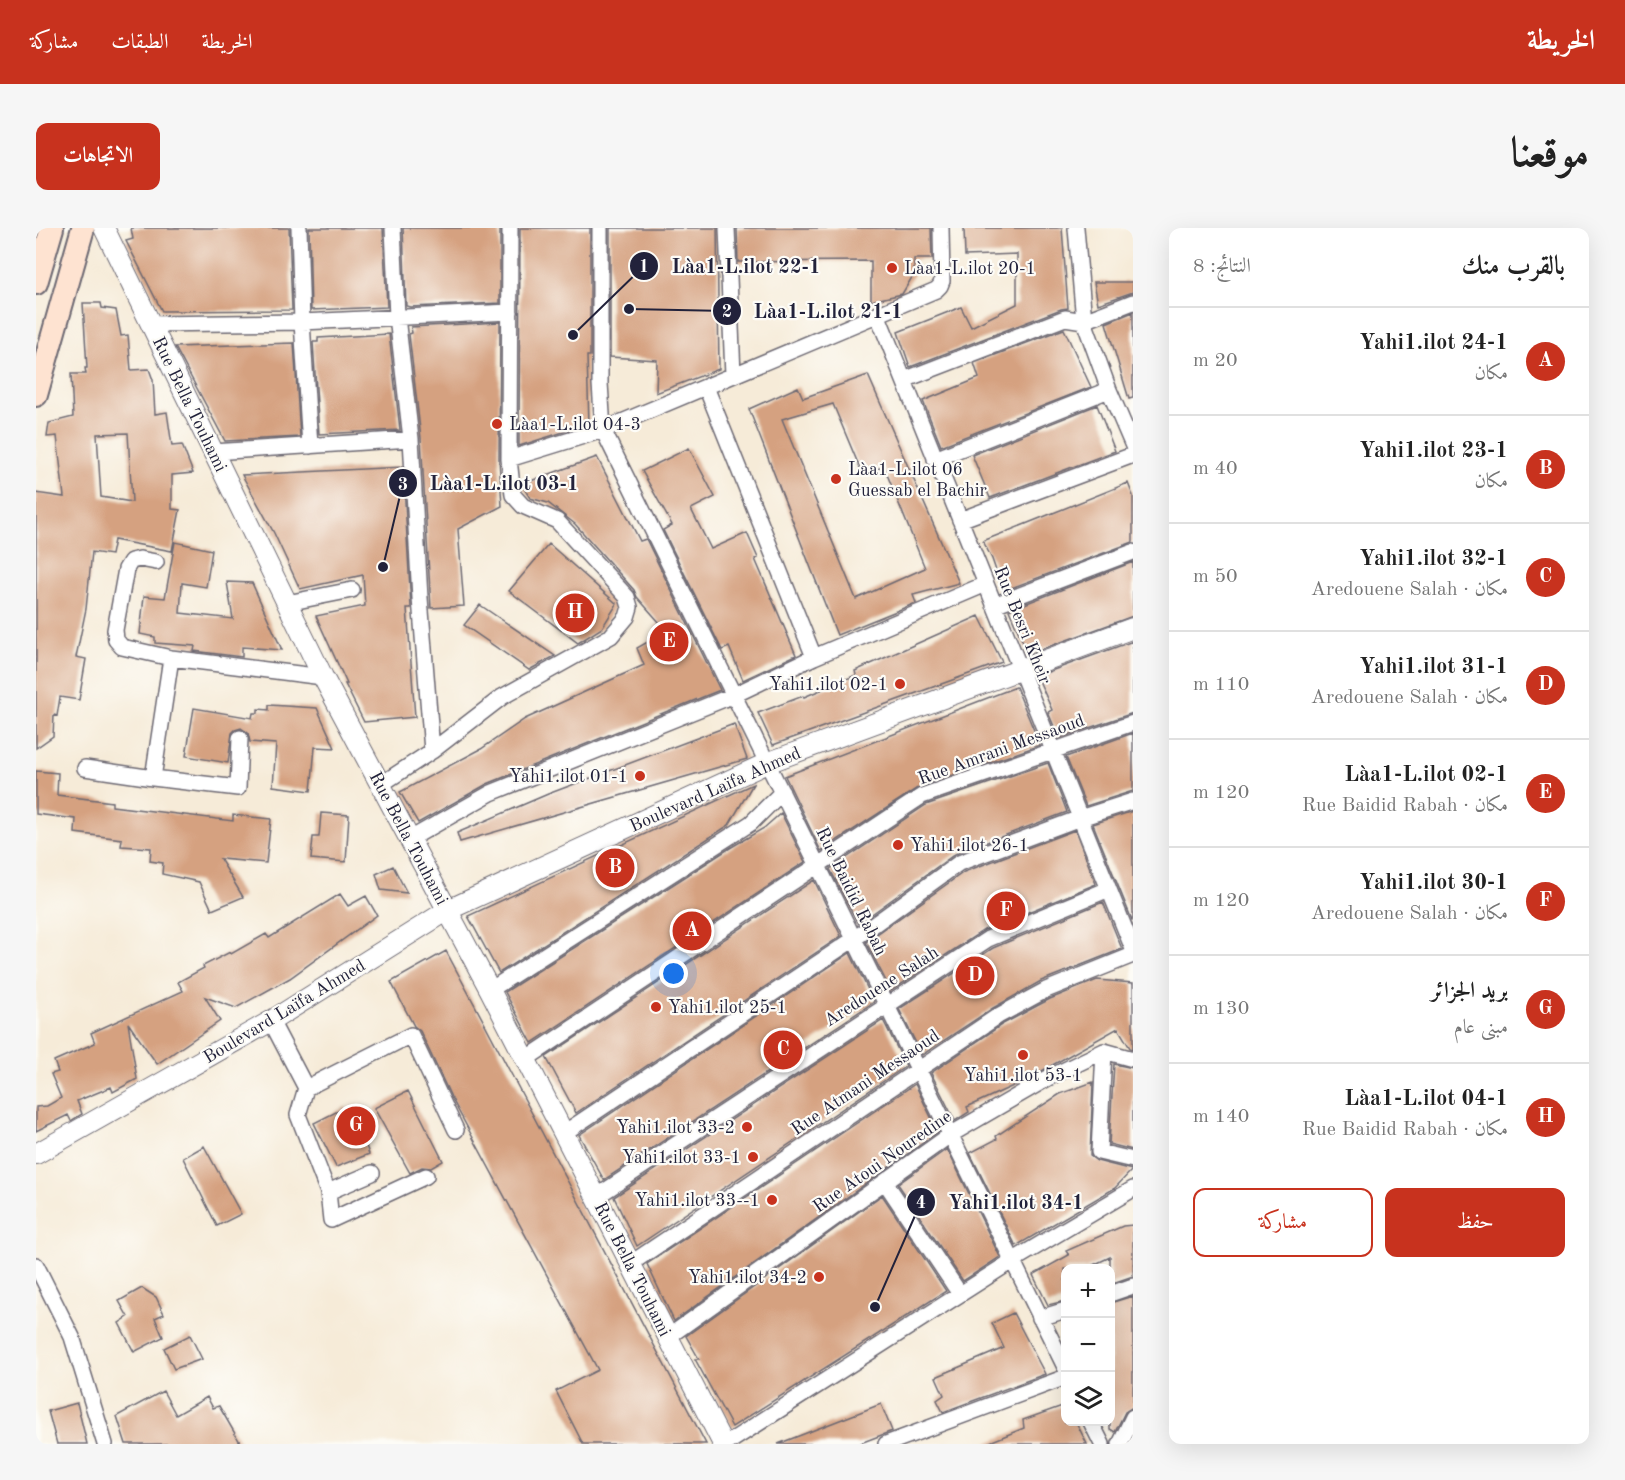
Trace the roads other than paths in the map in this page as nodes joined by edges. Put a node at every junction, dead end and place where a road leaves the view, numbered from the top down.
1 (52, 228) edge
2 (83, 228) edge
3 (104, 228) edge
4 (299, 228) edge
5 (393, 228) edge
6 (510, 228) edge
7 (600, 228) edge
8 (726, 228) edge
9 (941, 228) edge
10 (1076, 228) edge
11 (36, 283) edge
12 (1133, 302) edge
13 (510, 312) junction
14 (878, 316) junction
15 (397, 317) junction
16 (1084, 321) junction
17 (302, 322) junction
18 (151, 324) junction
19 (733, 375) junction
20 (903, 380) junction
21 (706, 387) junction
22 (1109, 390) junction
23 (36, 395) edge
24 (603, 430) junction
25 (411, 439) junction
26 (310, 446) junction
27 (1133, 446) edge
28 (213, 452) junction
29 (1133, 455) edge
30 (509, 459) junction
31 (935, 459) junction
32 (960, 520) junction
33 (1133, 552) edge
34 (156, 562) dead end
35 (986, 584) junction
36 (352, 590) dead end
37 (287, 603) junction
38 (994, 605) junction
39 (1133, 628) edge
40 (814, 657) junction
41 (171, 658) junction
42 (1020, 670) junction
43 (323, 677) junction
44 (734, 695) junction
45 (1133, 723) edge
46 (240, 738) dead end
47 (1053, 750) junction
48 (432, 751) junction
49 (767, 763) junction
50 (85, 768) dead end
51 (153, 778) junction
52 (381, 784) junction
53 (782, 792) junction
54 (1133, 801) edge
55 (1080, 818) junction
56 (410, 839) junction
57 (818, 867) junction
58 (1109, 890) junction
59 (448, 910) junction
60 (854, 939) junction
61 (1133, 949) edge
62 (1133, 955) edge
63 (490, 990) junction
64 (887, 1006) junction
65 (271, 1021) junction
66 (1104, 1051) junction
67 (526, 1059) junction
68 (1133, 1059) edge
69 (918, 1069) junction
70 (306, 1088) junction
71 (456, 1130) dead end
72 (564, 1133) junction
73 (950, 1136) junction
74 (36, 1154) edge
75 (1133, 1160) edge
76 (372, 1173) dead end
77 (426, 1176) dead end
78 (885, 1182) junction
79 (328, 1192) junction
80 (1130, 1193) edge
81 (596, 1197) junction
82 (1012, 1261) junction
83 (630, 1264) junction
84 (36, 1265) edge
85 (1133, 1286) edge
86 (1115, 1291) edge
87 (960, 1294) junction
88 (1061, 1311) edge
89 (1040, 1318) junction
90 (668, 1337) junction
91 (1061, 1361) edge
92 (1061, 1378) edge
93 (1133, 1417) edge
94 (1093, 1426) edge
95 (105, 1444) edge
96 (724, 1444) edge
97 (886, 1444) edge
98 (1102, 1444) edge
99 (1120, 1444) edge

1 - 11 main road
2 - 23 main road
3 - 18 street, Rue Bella Touhami
4 - 17 street
5 - 15 street
6 - 13 street
7 - 24 street
8 - 19 street
9 - 14 street
10 - 16 street
12 - 16 street
13 - 15 street
13 - 30 street
14 - 19 street
14 - 20 street, Rue Besri Kheir
15 - 17 street
15 - 25 street
16 - 20 street
16 - 22 street
17 - 18 street
17 - 26 street
18 - 28 street, Rue Bella Touhami
19 - 21 street
20 - 31 street, Rue Besri Kheir
21 - 24 street
21 - 40 street
22 - 27 street
22 - 31 street
24 - 30 street
24 - 44 street, Rue Baidid Rabah
25 - 26 street
25 - 48 street
26 - 28 street
28 - 37 street, Rue Bella Touhami
29 - 32 street
30 - 48 street
31 - 32 street, Rue Besri Kheir
32 - 35 street, Rue Besri Kheir
33 - 38 street
34 - 41 street
35 - 38 street, Rue Besri Kheir
35 - 40 street
36 - 37 street
37 - 43 street, Rue Bella Touhami
38 - 42 street, Rue Besri Kheir
39 - 42 street, Boulevard Laïfa Ahmed
40 - 44 street
41 - 43 street
41 - 51 street
42 - 47 street, Rue Besri Kheir
42 - 49 street, Boulevard Laïfa Ahmed
43 - 52 street, Rue Bella Touhami
44 - 49 street, Rue Baidid Rabah
44 - 56 street
45 - 47 street, Rue Amrani Messaoud
46 - 51 street
47 - 55 street, Rue Besri Kheir
47 - 57 street, Rue Amrani Messaoud
48 - 52 street
49 - 53 street, Rue Baidid Rabah
49 - 59 street, Boulevard Laïfa Ahmed
50 - 51 street
52 - 56 street, Rue Bella Touhami
53 - 57 street, Rue Baidid Rabah
53 - 63 street
54 - 55 street
55 - 58 street, Rue Besri Kheir
55 - 60 street
56 - 59 street, Rue Bella Touhami
57 - 60 street, Rue Baidid Rabah
57 - 67 street, Rue Amrani Messaoud
58 - 61 street, Rue Besri Kheir
58 - 64 street, Aredouene Salah
59 - 63 street, Rue Bella Touhami
59 - 65 street, Boulevard Laïfa Ahmed
60 - 64 street, Rue Baidid Rabah
60 - 72 street
62 - 69 street, Rue Atmani Messaoud
63 - 67 street, Rue Bella Touhami
64 - 69 street, Rue Baidid Rabah
64 - 81 street, Aredouene Salah
65 - 70 street
65 - 74 street, Boulevard Laïfa Ahmed
66 - 68 street
66 - 73 street, Rue Atoui Nouredine
66 - 75 street
67 - 72 street, Rue Bella Touhami
69 - 73 street, Rue Baidid Rabah
69 - 83 street, Rue Atmani Messaoud
70 - 71 street
70 - 79 street
72 - 81 street, Rue Bella Touhami
73 - 78 street, Rue Atoui Nouredine
73 - 82 street, Rue Baidid Rabah
76 - 79 street
77 - 79 street
78 - 87 street
78 - 90 street, Rue Atoui Nouredine
80 - 82 street
81 - 83 street, Rue Bella Touhami
82 - 87 street
82 - 89 street, Rue Baidid Rabah
83 - 90 street, Rue Bella Touhami
84 - 95 street
85 - 86 street
87 - 96 street
88 - 89 street
89 - 91 street, Rue Baidid Rabah
90 - 96 street, Rue Bella Touhami
92 - 97 street
93 - 99 street
94 - 98 street

